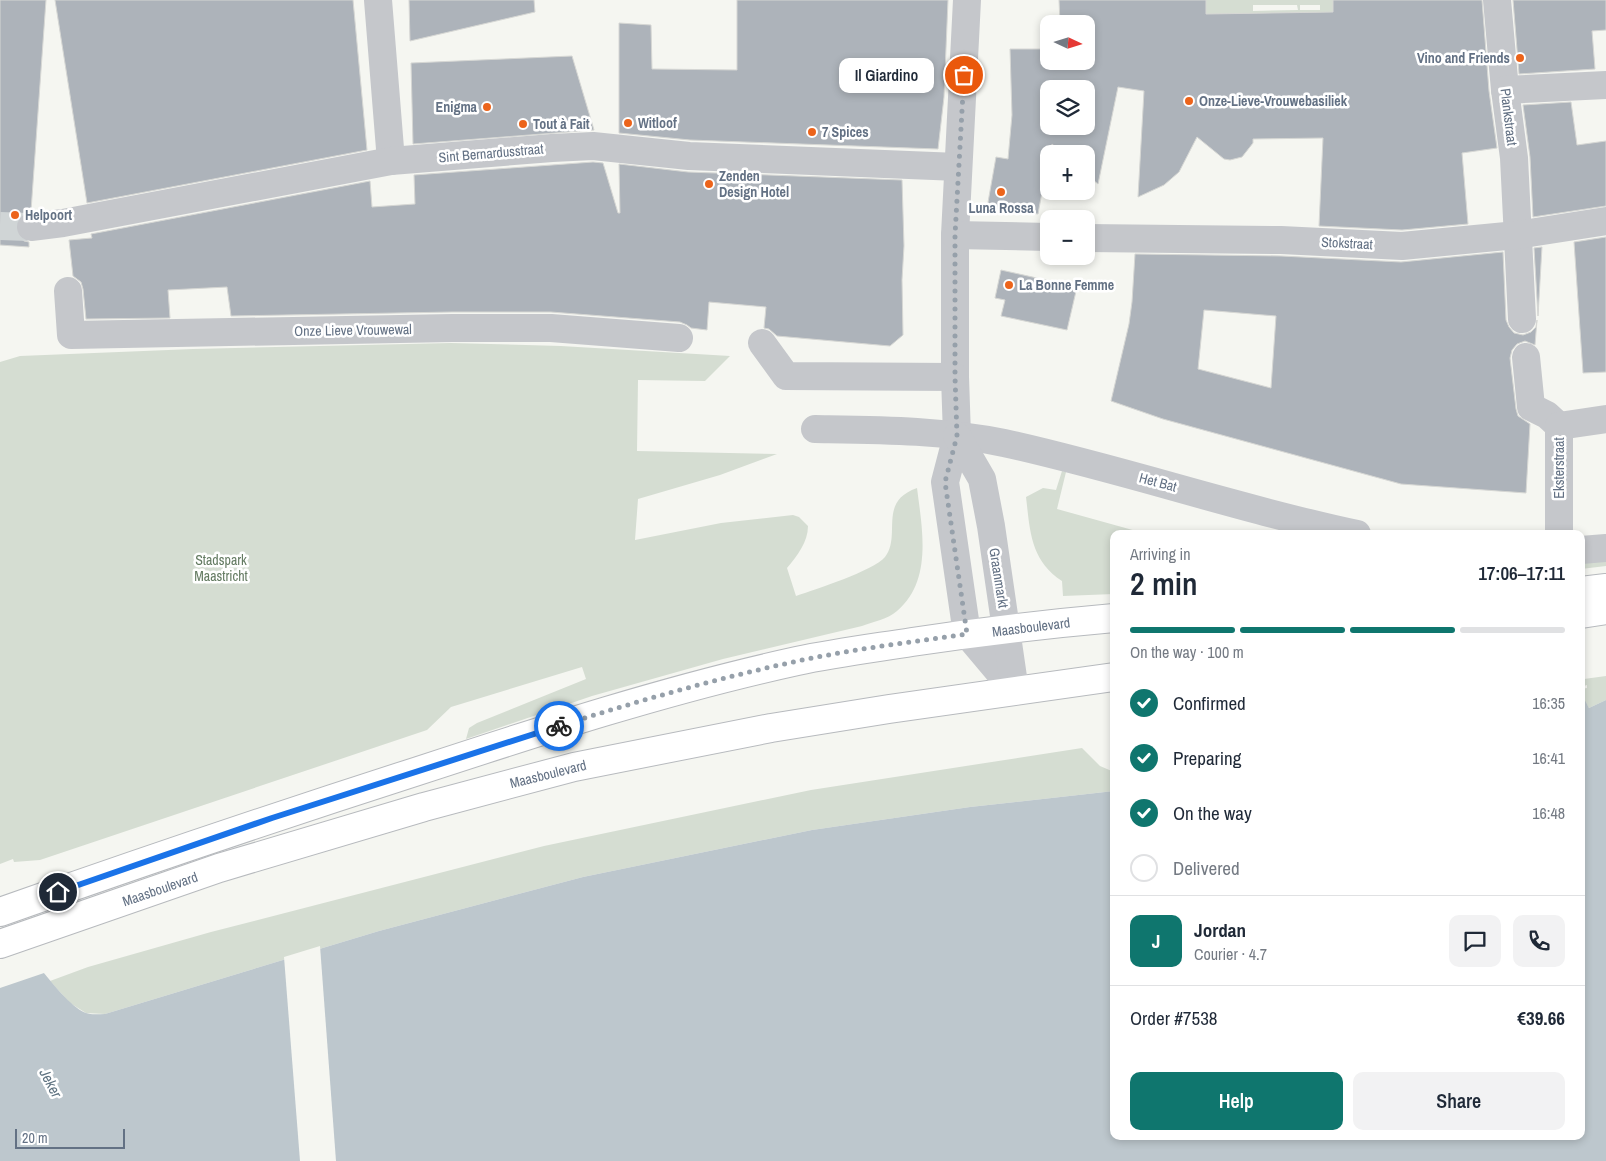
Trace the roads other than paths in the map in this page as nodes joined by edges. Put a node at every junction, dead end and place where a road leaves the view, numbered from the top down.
1 (378, 0) edge
2 (967, 0) edge
3 (1497, 0) edge
4 (1606, 85) edge
5 (1505, 90) junction
6 (391, 162) junction
7 (958, 167) junction
8 (1606, 221) edge
9 (30, 227) tunnel mouth
10 (955, 235) junction
11 (1517, 235) junction
12 (1040, 237) edge
13 (1095, 238) edge
14 (68, 291) dead end
15 (1522, 319) dead end
16 (679, 338) dead end
17 (762, 343) dead end
18 (1526, 357) dead end
19 (955, 377) junction
20 (1606, 419) edge
21 (1559, 426) junction
22 (815, 429) dead end
23 (957, 436) junction
24 (1338, 530) edge
25 (1560, 530) edge
26 (1606, 548) edge
27 (1585, 550) edge
28 (1606, 588) edge
29 (1585, 591) edge
30 (1606, 610) edge
31 (1585, 613) edge
32 (1110, 618) edge
33 (1007, 629) junction
34 (967, 634) junction
35 (1110, 678) edge
36 (1015, 691) junction
37 (11, 908) edge
38 (0, 944) edge

1 - 6 street
2 - 7 street, Graanmarkt
3 - 5 street, Plankstraat
4 - 5 street
5 - 11 street, Plankstraat
6 - 7 street, Sint Bernardusstraat
6 - 9 street, Sint Bernardusstraat
7 - 10 street, Graanmarkt
8 - 11 street, Stokstraat
10 - 12 street
10 - 19 street, Graanmarkt
11 - 13 street, Stokstraat
11 - 15 street
14 - 16 street, Onze Lieve Vrouwewal
17 - 19 street
18 - 21 street, Eksterstraat
19 - 23 street, Graanmarkt
20 - 21 street
21 - 25 street, Eksterstraat
22 - 23 street, Het Bat
23 - 24 street, Het Bat
23 - 33 street, Graanmarkt
23 - 34 street, Graanmarkt
26 - 27 street
28 - 29 main road
30 - 31 main road
32 - 33 main road, Maasboulevard
33 - 34 main road, Maasboulevard
33 - 36 street, Graanmarkt
34 - 36 street
34 - 37 main road, Maasboulevard
35 - 36 main road, Maasboulevard
36 - 38 main road, Maasboulevard

